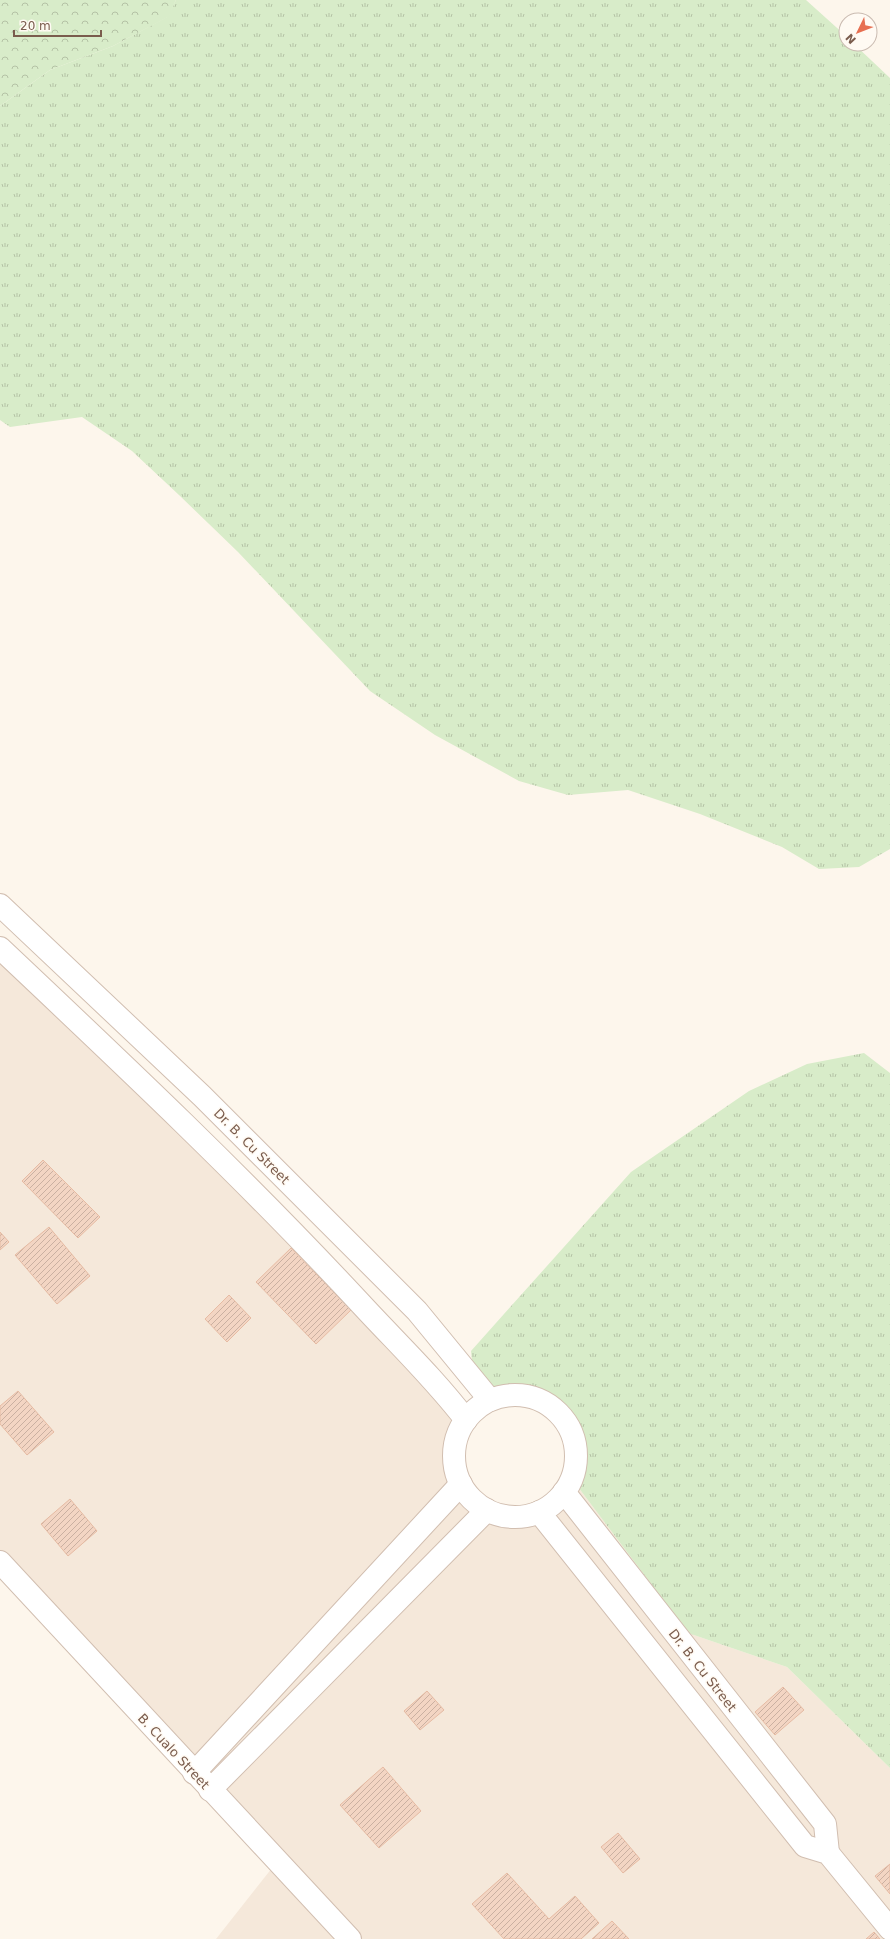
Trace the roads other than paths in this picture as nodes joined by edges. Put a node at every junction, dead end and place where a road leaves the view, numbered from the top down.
1 (0, 905) edge
2 (0, 948) edge
3 (490, 1400) junction
4 (466, 1420) junction
5 (461, 1484) junction
6 (564, 1492) junction
7 (487, 1510) junction
8 (539, 1512) junction
9 (0, 1562) edge
10 (194, 1773) junction
11 (210, 1790) junction
12 (828, 1853) junction
13 (890, 1929) edge
14 (350, 1939) edge

1 - 3 street, Dr. B. Cu Street
2 - 4 street
3 - 4 street
3 - 6 street
4 - 5 street
5 - 7 street
5 - 10 street
6 - 8 street
6 - 12 street, Dr. B. Cu Street
7 - 8 street
7 - 11 street
8 - 12 street
9 - 10 street, B. Cualo Street
10 - 11 street, B. Cualo Street
11 - 14 street, B. Cualo Street
12 - 13 street

